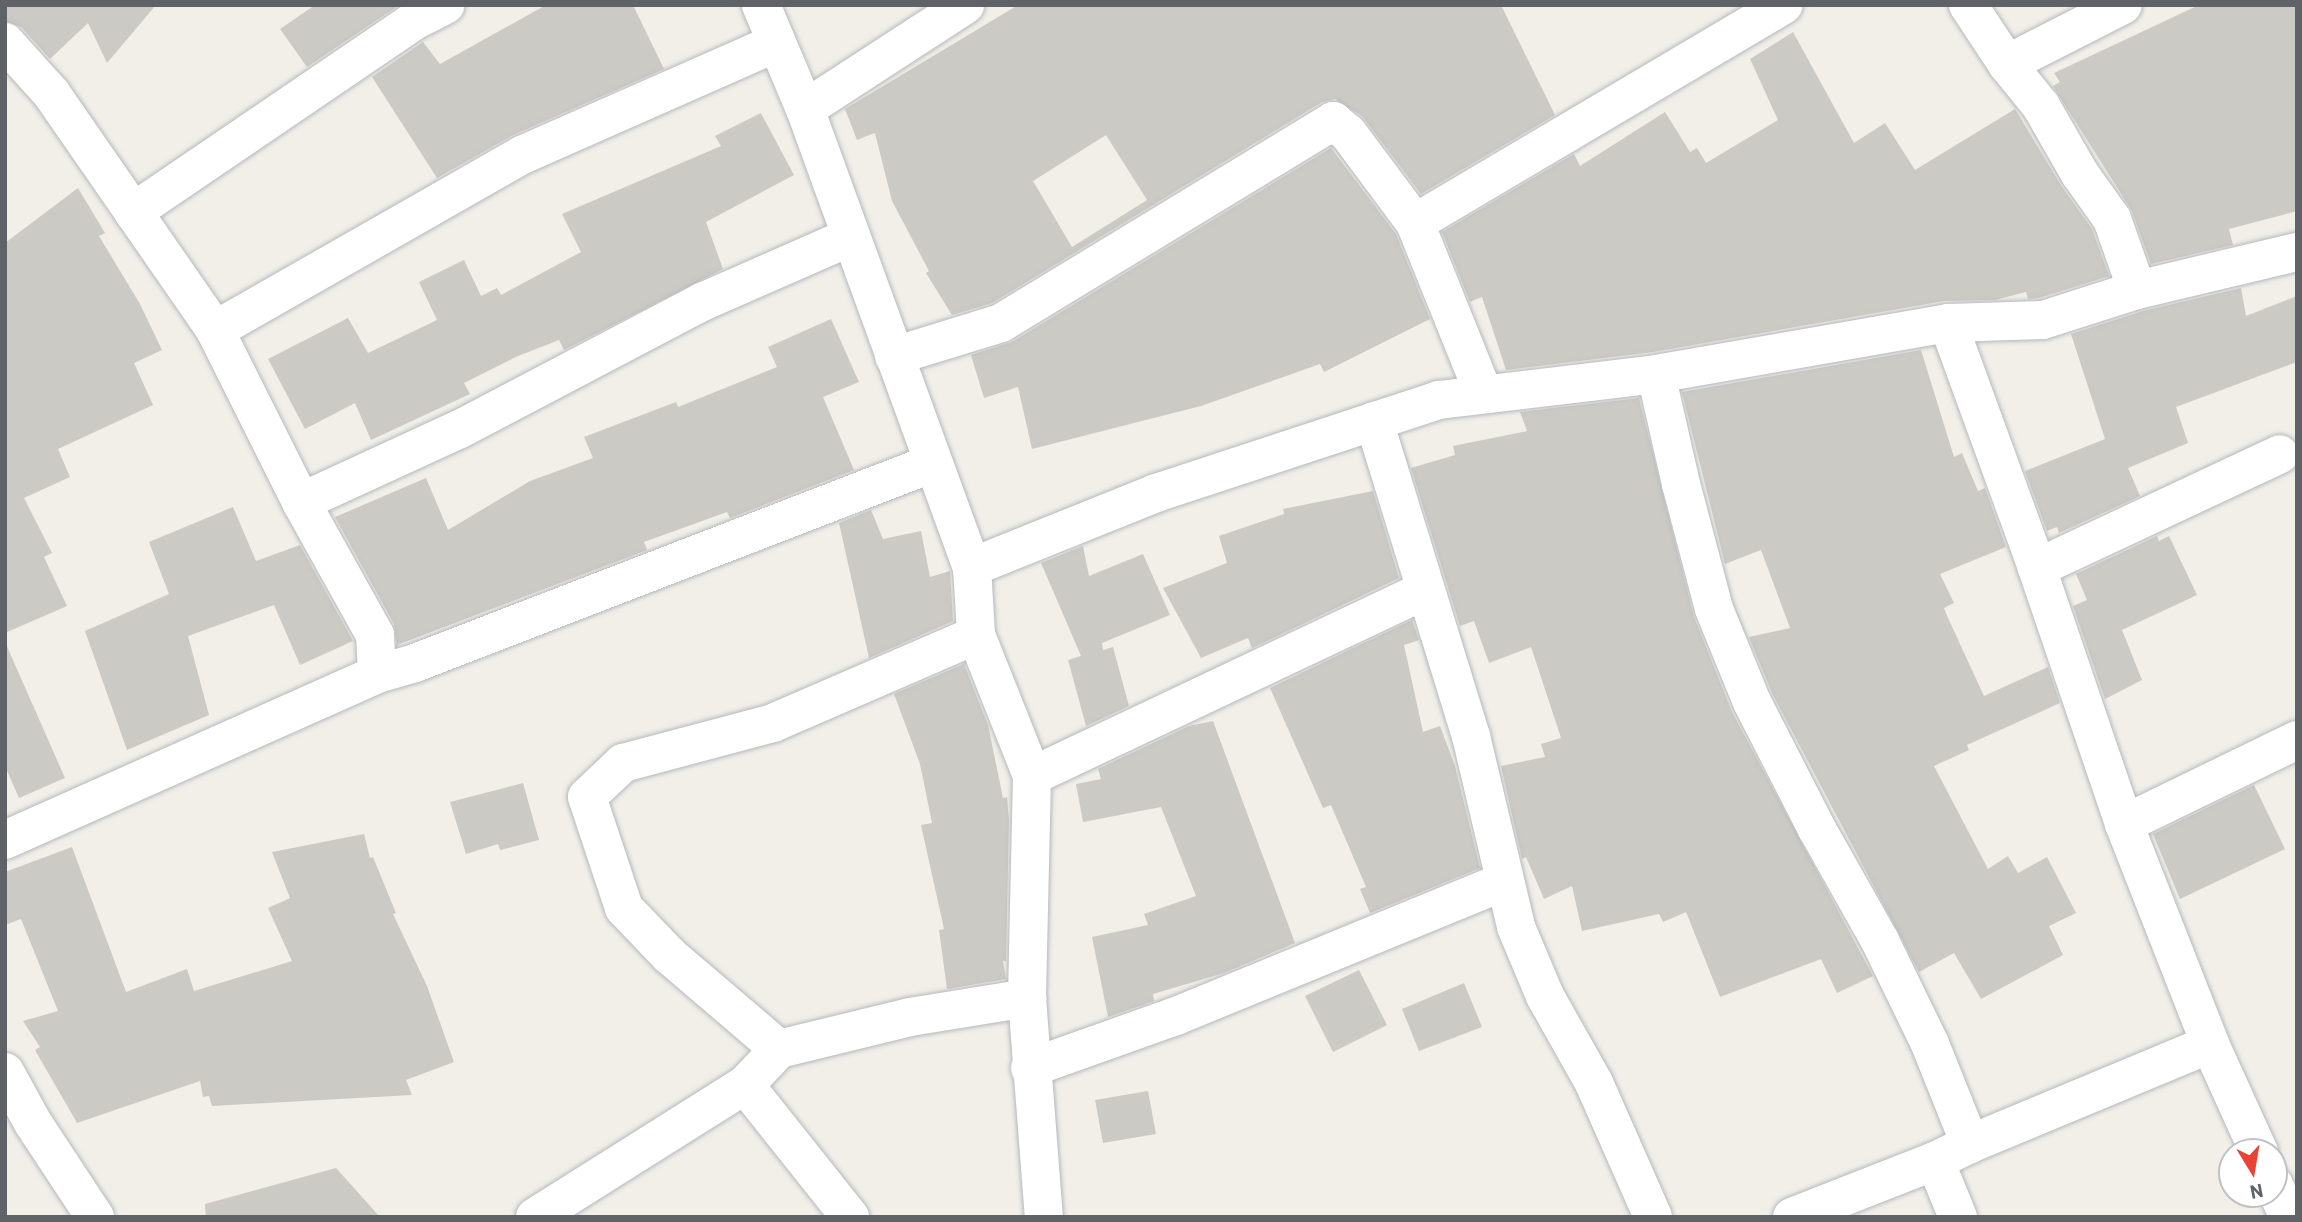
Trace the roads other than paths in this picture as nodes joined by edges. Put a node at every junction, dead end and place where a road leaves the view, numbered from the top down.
1 (761, 5) edge
2 (965, 5) edge
3 (1783, 5) edge
4 (1968, 5) edge
5 (2123, 5) edge
6 (423, 10) edge
7 (5, 42) edge
8 (776, 43) junction
9 (2007, 64) junction
10 (805, 109) junction
11 (133, 212) junction
12 (1415, 223) junction
13 (850, 237) junction
14 (2297, 252) edge
15 (2137, 290) junction
16 (1948, 323) junction
17 (215, 330) junction
18 (894, 356) junction
19 (1656, 374) junction
20 (1483, 392) junction
21 (1374, 421) junction
22 (2280, 454) dead end
23 (933, 463) junction
24 (301, 502) junction
25 (972, 566) junction
26 (2037, 568) junction
27 (1425, 590) junction
28 (976, 635) junction
29 (377, 674) junction
30 (2297, 740) edge
31 (1032, 776) junction
32 (2124, 824) junction
33 (5, 840) edge
34 (1503, 882) junction
35 (1027, 998) junction
36 (2210, 1044) junction
37 (779, 1049) junction
38 (1030, 1068) junction
39 (5, 1072) edge
40 (746, 1085) junction
41 (2253, 1138) edge
42 (1970, 1144) junction
43 (1936, 1161) junction
44 (95, 1217) edge
45 (535, 1217) edge
46 (850, 1217) edge
47 (1044, 1217) edge
48 (1653, 1217) edge
49 (1792, 1217) edge
50 (1958, 1217) edge

1 - 8 street
2 - 10 street
3 - 12 street
4 - 9 street
5 - 9 street
6 - 11 street
7 - 11 street
8 - 10 street
8 - 17 street
9 - 15 street
10 - 13 street
11 - 17 street
12 - 18 street
12 - 20 street
13 - 18 street
13 - 24 street
14 - 15 street
15 - 16 street
16 - 19 street
16 - 26 street
17 - 24 street
18 - 23 street
19 - 20 street
19 - 42 street
20 - 21 street
21 - 25 street
21 - 27 street
22 - 26 street
23 - 25 street
23 - 29 street
24 - 29 street
25 - 28 street
26 - 32 street
27 - 31 street
27 - 34 street
28 - 31 street
28 - 37 street
29 - 33 street
30 - 32 street
31 - 35 street
32 - 36 street
34 - 38 street
34 - 48 street
35 - 37 street
35 - 38 street
36 - 41 street
36 - 42 street
37 - 40 street
38 - 47 street
39 - 44 street
40 - 45 street
40 - 46 street
42 - 43 street
43 - 49 street
43 - 50 street

